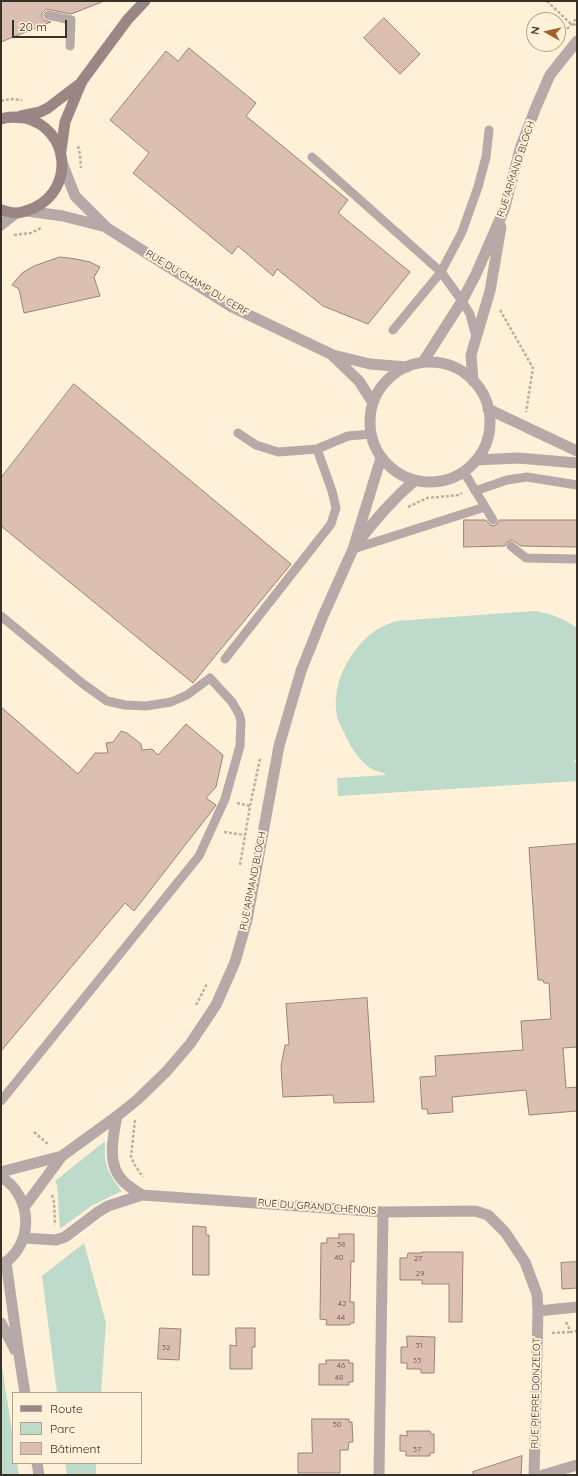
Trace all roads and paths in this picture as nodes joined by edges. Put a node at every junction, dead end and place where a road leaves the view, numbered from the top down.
1 (145, 1) edge
2 (547, 1) edge
3 (48, 15) dead end
4 (577, 25) edge
5 (577, 41) edge
6 (70, 46) dead end
7 (82, 81) junction
8 (19, 117) junction
9 (1, 119) edge
10 (489, 130) dead end
11 (60, 151) junction
12 (312, 157) dead end
13 (62, 165) junction
14 (1, 210) edge
15 (504, 210) junction
16 (22, 212) junction
17 (1, 225) edge
18 (45, 226) dead end
19 (107, 228) junction
20 (11, 235) dead end
21 (440, 272) junction
22 (462, 301) junction
23 (393, 330) dead end
24 (476, 337) junction
25 (333, 355) junction
26 (424, 362) junction
27 (407, 367) junction
28 (473, 381) junction
29 (373, 403) junction
30 (488, 410) junction
31 (238, 433) dead end
32 (371, 434) junction
33 (317, 449) junction
34 (577, 451) edge
35 (381, 458) junction
36 (476, 460) junction
37 (577, 463) edge
38 (464, 472) junction
39 (414, 481) junction
40 (577, 485) edge
41 (475, 491) junction
42 (485, 507) junction
43 (493, 520) dead end
44 (511, 546) dead end
45 (353, 549) junction
46 (577, 559) edge
47 (1, 616) edge
48 (225, 659) dead end
49 (261, 752) dead end
50 (237, 803) dead end
51 (250, 806) junction
52 (227, 833) dead end
53 (245, 835) junction
54 (240, 866) dead end
55 (208, 982) dead end
56 (194, 1008) dead end
57 (1, 1101) edge
58 (122, 1112) junction
59 (34, 1132) dead end
60 (52, 1147) dead end
61 (62, 1156) junction
62 (1, 1172) edge
63 (1, 1177) edge
64 (145, 1195) junction
65 (25, 1206) junction
66 (383, 1212) junction
67 (24, 1238) junction
68 (4, 1264) edge
69 (577, 1307) edge
70 (538, 1311) junction
71 (1, 1322) edge
72 (571, 1332) dead end
73 (538, 1334) junction
74 (18, 1355) junction
75 (25, 1392) edge
76 (37, 1464) edge
77 (577, 1464) edge
78 (40, 1475) edge
79 (379, 1475) edge
80 (534, 1475) edge
81 (543, 1475) edge

1 - 7 main road
2 - 4 path
3 - 6 lane
5 - 15 street, RUE ARMAND BLOCH
7 - 8 main road
7 - 11 main road
8 - 9 main road
8 - 11 main road
10 - 21 lane
11 - 13 main road
12 - 21 lane
13 - 16 main road
13 - 19 street, RUE DU CHAMP DU CERF
14 - 16 main road
15 - 22 street, RUE ARMAND BLOCH
15 - 24 street
16 - 17 street
16 - 19 street, RUE DU CHAMP DU CERF
18 - 20 path
19 - 25 street, RUE DU CHAMP DU CERF
21 - 22 lane
21 - 23 lane
22 - 24 lane
22 - 26 street, RUE ARMAND BLOCH
24 - 28 street
25 - 27 street, RUE DU CHAMP DU CERF
25 - 29 street, RUE DU CHAMP DU CERF
26 - 27 street
26 - 28 street
27 - 29 street
28 - 30 street
29 - 32 street
30 - 34 street
30 - 36 street
31 - 33 lane
32 - 33 lane
32 - 35 street
33 - 48 lane
35 - 39 street
35 - 45 street, RUE ARMAND BLOCH
36 - 37 street
36 - 38 street
38 - 39 street
38 - 41 lane
39 - 45 street, RUE ARMAND BLOCH
40 - 41 lane
41 - 42 lane
42 - 43 lane
42 - 45 lane
44 - 46 lane
45 - 58 street, RUE ARMAND BLOCH
47 - 57 lane
49 - 51 path
50 - 51 path
51 - 53 path
52 - 53 path
53 - 54 path
55 - 56 path
58 - 61 street, RUE ARMAND BLOCH
58 - 64 path
58 - 64 street
59 - 60 path
61 - 62 street, RUE ARMAND BLOCH
61 - 65 street, RUE ARMAND BLOCH
63 - 65 street
64 - 66 street, RUE DU GRAND CHENOIS
64 - 67 street, RUE DU GRAND CHENOIS
65 - 67 street
66 - 70 street, RUE PIERRE DONZELOT
66 - 79 street, RUE DU GRAND CHENOIS
67 - 68 street
68 - 74 street
69 - 70 street
70 - 73 street, RUE PIERRE DONZELOT
71 - 74 street
72 - 73 path
73 - 80 street, RUE PIERRE DONZELOT
74 - 75 street
76 - 78 street
77 - 81 street

